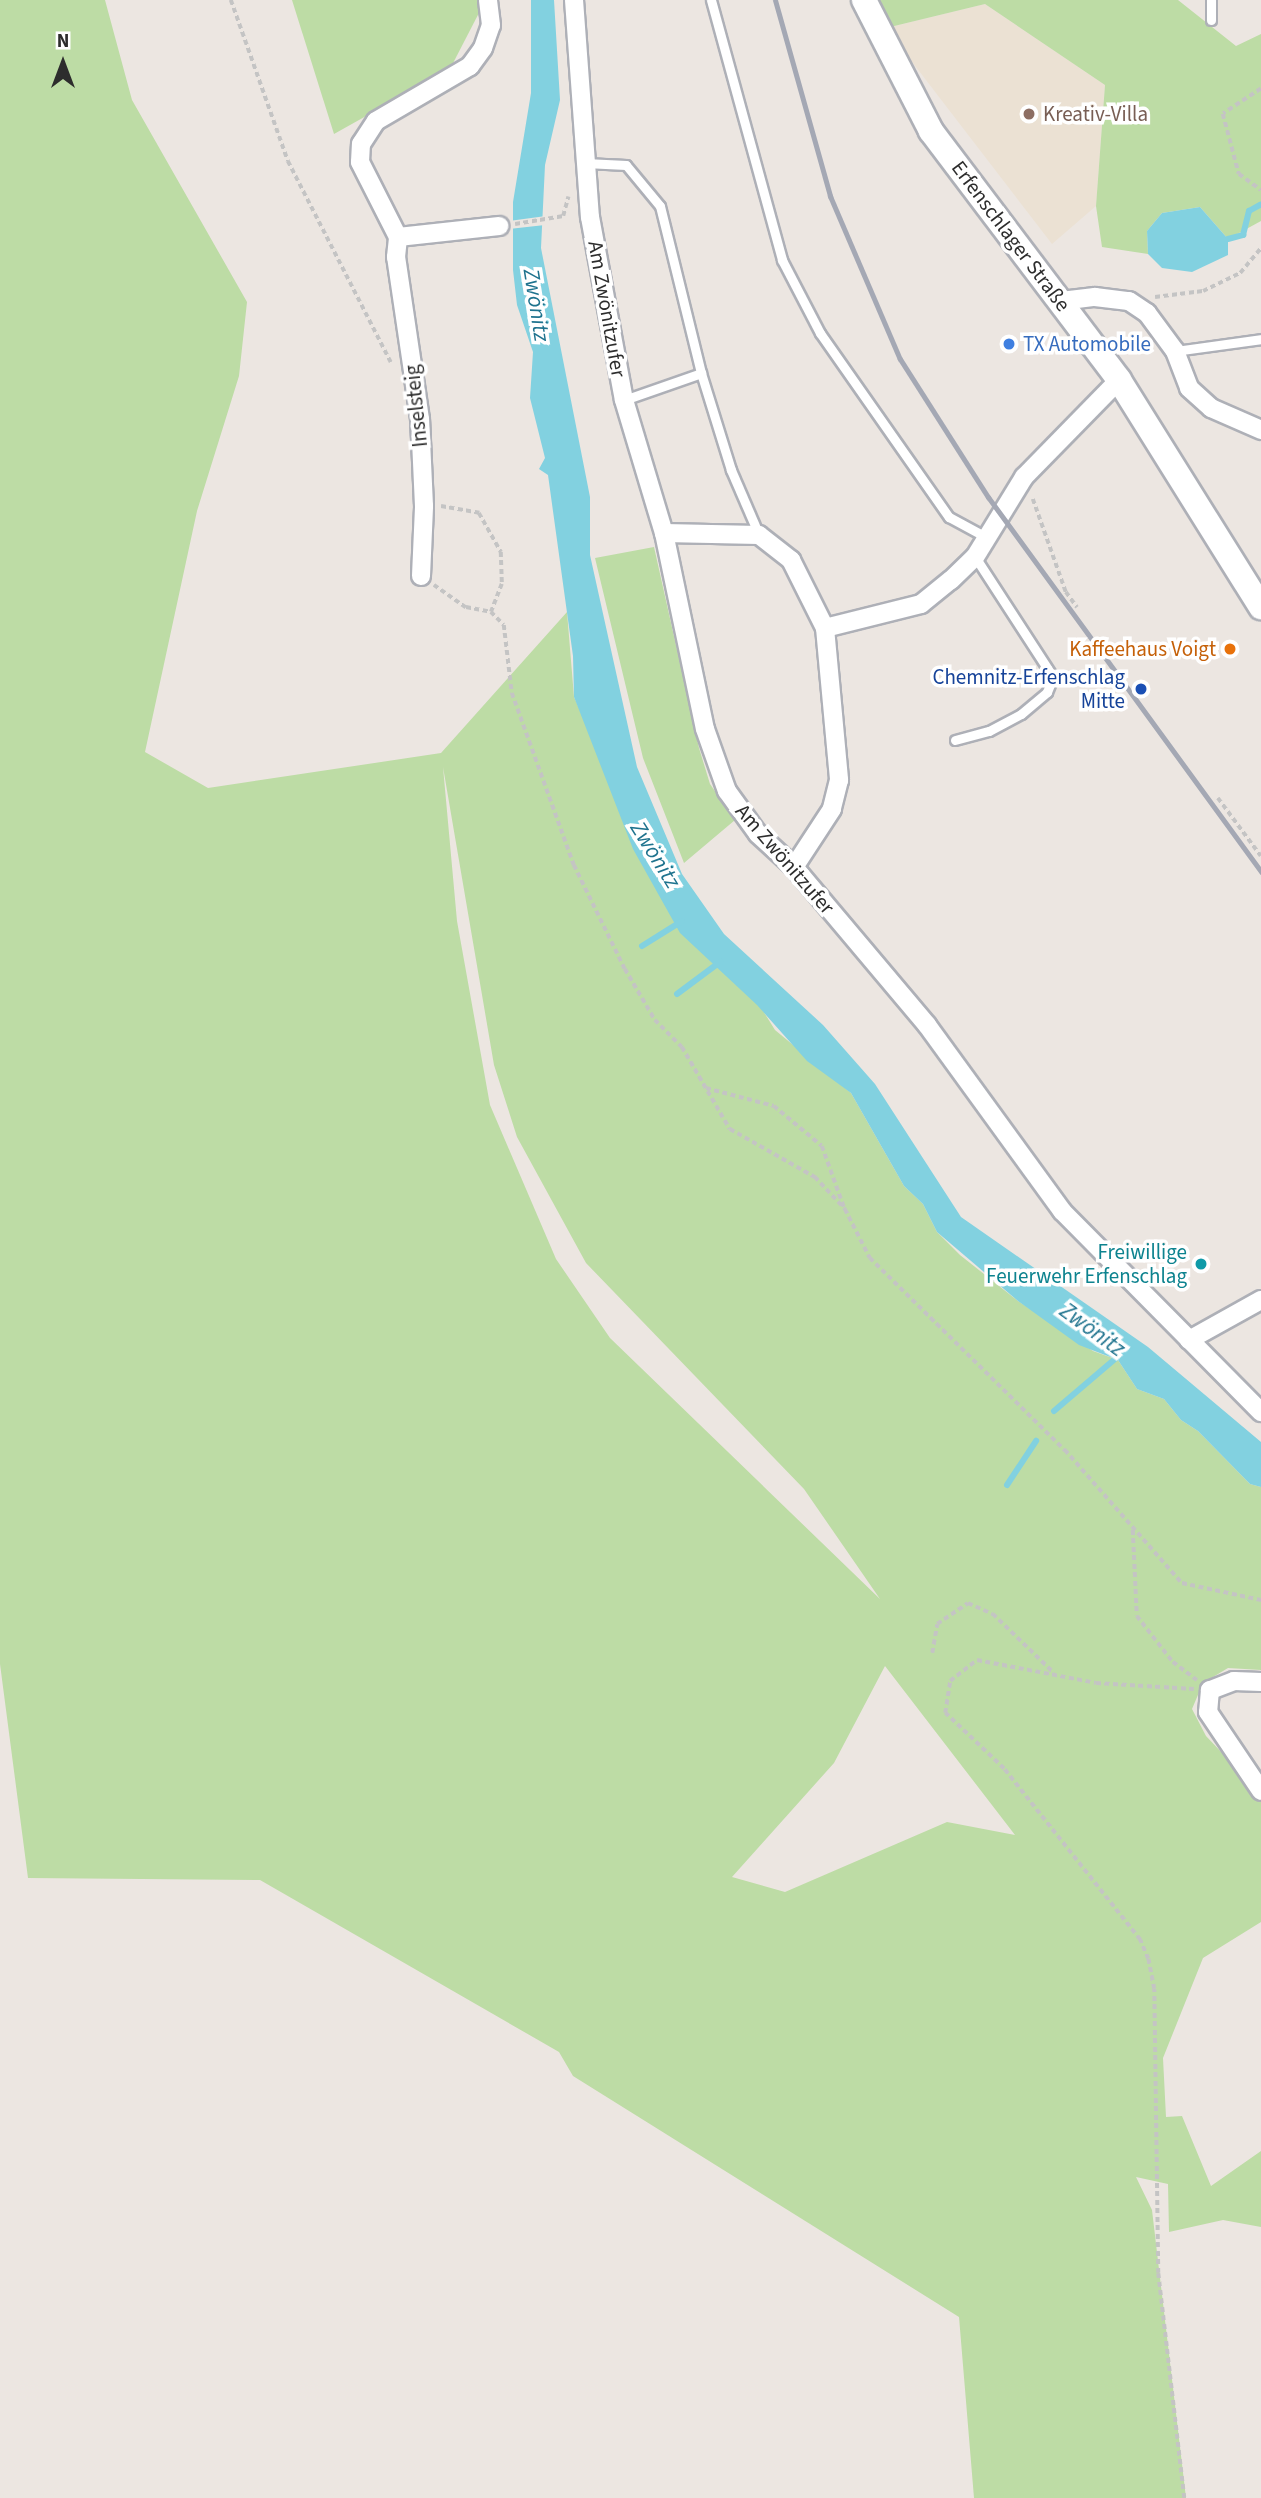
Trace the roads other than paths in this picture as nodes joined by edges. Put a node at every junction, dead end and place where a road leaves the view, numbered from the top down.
1 (488, 0) edge
2 (574, 0) edge
3 (711, 0) edge
4 (863, 0) edge
5 (1211, 0) edge
6 (1211, 20) dead end
7 (585, 163) junction
8 (499, 226) road end
9 (398, 237) junction
10 (1061, 301) junction
11 (1261, 339) edge
12 (1175, 351) junction
13 (701, 373) junction
14 (1119, 380) junction
15 (624, 400) junction
16 (1261, 430) edge
17 (664, 533) junction
18 (759, 535) junction
19 (986, 537) junction
20 (975, 557) junction
21 (421, 576) road end
22 (1261, 607) edge
23 (825, 628) junction
24 (955, 740) dead end
25 (794, 867) junction
26 (1261, 1300) edge
27 (1189, 1340) junction
28 (1261, 1412) edge
29 (1261, 1682) edge
30 (1261, 1791) edge

1 - 9 street, Inselsteig
2 - 7 street, Am Zwönitzufer
3 - 19 lane
4 - 10 main road, Erfenschlager Straße
5 - 6 lane
7 - 13 lane
7 - 15 street, Am Zwönitzufer
8 - 9 street
9 - 21 street, Inselsteig
10 - 12 street
10 - 14 main road, Erfenschlager Straße
11 - 12 lane
12 - 16 street
13 - 15 lane
13 - 18 lane
14 - 19 street
14 - 22 main road, Erfenschlager Straße
15 - 17 street, Am Zwönitzufer
17 - 18 street
17 - 25 street, Am Zwönitzufer
18 - 23 street
19 - 20 street
20 - 23 street
20 - 24 lane
23 - 25 street
25 - 27 street, Am Zwönitzufer
26 - 27 street
27 - 28 street, Am Zwönitzufer
29 - 30 street

